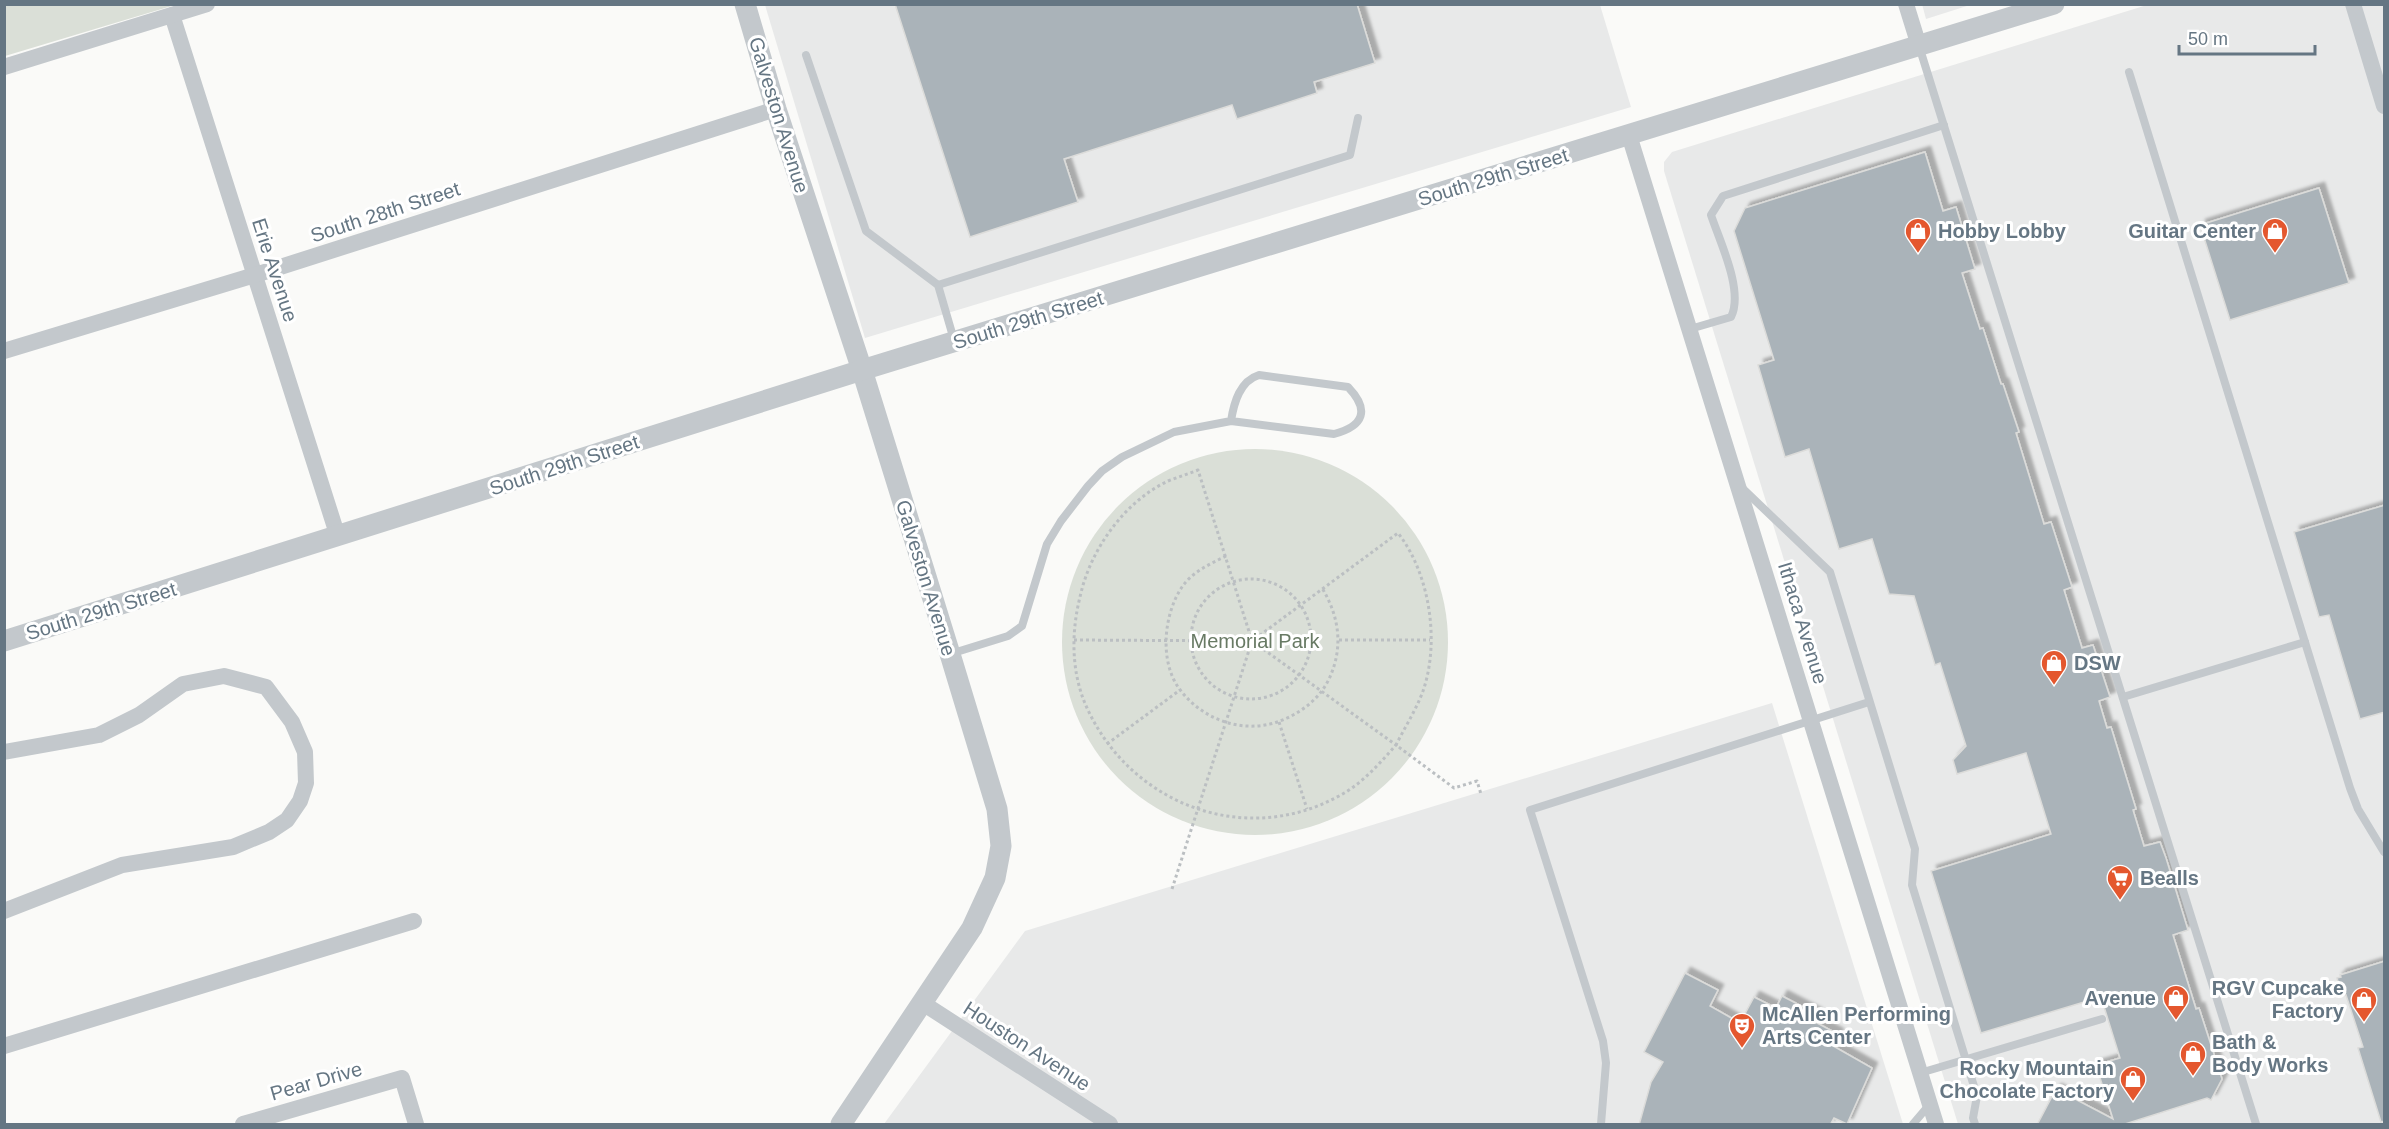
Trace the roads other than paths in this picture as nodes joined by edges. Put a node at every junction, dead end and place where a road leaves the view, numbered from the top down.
1 (207, 4) edge
2 (745, 4) edge
3 (1906, 4) edge
4 (2054, 4) edge
5 (2353, 4) edge
6 (172, 15) junction
7 (1919, 46) junction
8 (806, 55) dead end
9 (4, 67) edge
10 (2129, 72) dead end
11 (2385, 106) edge
12 (776, 109) junction
13 (1358, 118) dead end
14 (1944, 125) junction
15 (1629, 135) junction
16 (255, 275) junction
17 (938, 285) junction
18 (1690, 329) junction
19 (955, 343) junction
20 (4, 351) edge
21 (862, 370) junction
22 (1231, 421) junction
23 (1737, 483) junction
24 (338, 537) junction
25 (4, 641) edge
26 (2305, 642) junction
27 (950, 654) junction
28 (2124, 697) junction
29 (1869, 702) junction
30 (1811, 720) junction
31 (4, 752) edge
32 (2385, 852) edge
33 (4, 911) edge
34 (414, 921) dead end
35 (921, 1002) junction
36 (2102, 1019) dead end
37 (4, 1046) edge
38 (1966, 1059) junction
39 (1920, 1073) junction
40 (1930, 1104) junction
41 (243, 1125) edge
42 (416, 1125) edge
43 (841, 1125) edge
44 (1110, 1125) edge
45 (1601, 1125) edge
46 (1912, 1125) edge
47 (1936, 1125) edge
48 (1975, 1125) edge
49 (2256, 1125) edge

1 - 6 street
2 - 12 street, Galveston Avenue
3 - 7 street
4 - 7 street, South 29th Street
5 - 11 street
6 - 9 street
6 - 16 street, Erie Avenue
7 - 14 lane
7 - 15 street, South 29th Street
8 - 17 lane
10 - 26 lane
12 - 16 street, South 28th Street
12 - 21 street, Galveston Avenue
13 - 17 lane
14 - 18 lane
14 - 28 lane
15 - 18 street, Ithaca Avenue
15 - 19 street, South 29th Street
16 - 20 street, South 28th Street
16 - 24 street, Erie Avenue
17 - 19 lane
18 - 23 street, Ithaca Avenue
19 - 21 street, South 29th Street
21 - 24 street, South 29th Street
21 - 27 street, Galveston Avenue
22 - 22 lane
22 - 27 lane
23 - 29 lane
23 - 30 street, Ithaca Avenue
24 - 25 street, South 29th Street
26 - 28 lane
26 - 32 lane
27 - 35 street, Galveston Avenue
28 - 49 lane
29 - 30 lane
29 - 38 lane
30 - 39 street, Ithaca Avenue
30 - 45 lane
31 - 33 street
34 - 37 street
35 - 43 street, Galveston Avenue
35 - 44 street, Houston Avenue
36 - 38 lane
38 - 39 lane
38 - 48 lane
39 - 40 street, Ithaca Avenue
40 - 46 lane
40 - 47 street, Ithaca Avenue
41 - 42 street, Pear Drive

